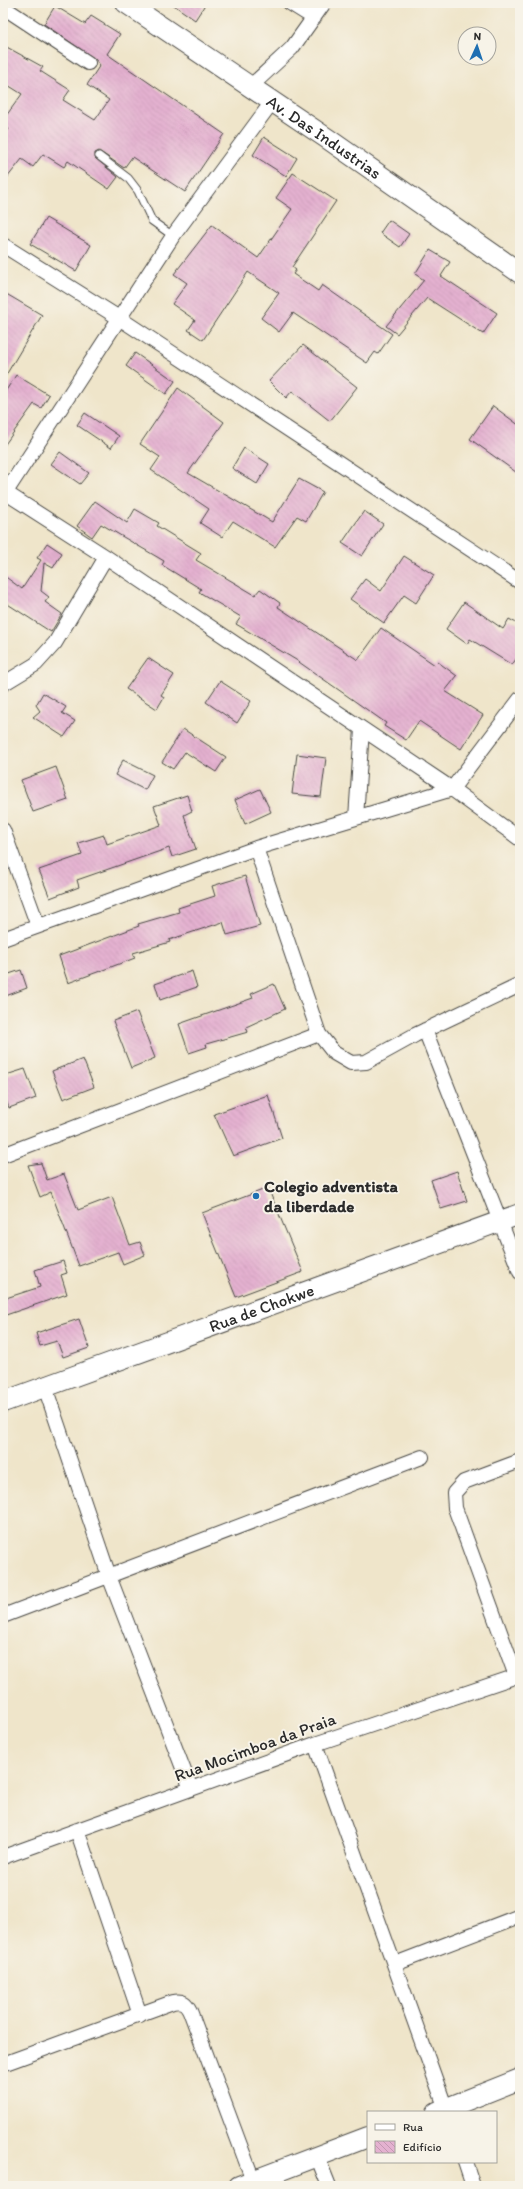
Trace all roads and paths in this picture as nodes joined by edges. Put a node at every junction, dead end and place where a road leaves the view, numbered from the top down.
1 (126, 3) edge
2 (290, 3) edge
3 (324, 3) edge
4 (3, 7) edge
5 (314, 18) junction
6 (88, 62) dead end
7 (250, 87) junction
8 (272, 102) junction
9 (99, 156) dead end
10 (173, 236) junction
11 (3, 245) edge
12 (520, 273) edge
13 (118, 318) junction
14 (4, 492) edge
15 (106, 557) junction
16 (520, 582) edge
17 (3, 684) edge
18 (520, 699) edge
19 (362, 728) junction
20 (452, 789) junction
21 (356, 818) junction
22 (3, 830) edge
23 (520, 839) edge
24 (256, 848) junction
25 (38, 926) junction
26 (3, 939) edge
27 (520, 985) edge
28 (424, 1030) junction
29 (319, 1034) junction
30 (3, 1155) edge
31 (520, 1214) edge
32 (501, 1221) junction
33 (520, 1272) edge
34 (45, 1386) junction
35 (3, 1402) edge
36 (422, 1457) dead end
37 (520, 1461) edge
38 (109, 1576) junction
39 (3, 1616) edge
40 (518, 1676) edge
41 (315, 1744) junction
42 (191, 1789) junction
43 (77, 1830) junction
44 (3, 1857) edge
45 (520, 1916) edge
46 (395, 1964) junction
47 (140, 2015) junction
48 (3, 2064) edge
49 (520, 2079) edge
50 (443, 2111) edge
51 (367, 2137) edge
52 (317, 2156) junction
53 (465, 2163) edge
54 (246, 2183) edge
55 (328, 2186) edge
56 (473, 2186) edge

1 - 7 street, Av. Das Industrias
2 - 5 street
3 - 5 street
4 - 6 street
5 - 7 street
7 - 8 street, Av. Das Industrias
8 - 10 street
8 - 12 street, Av. Das Industrias
9 - 10 lane
10 - 13 street
11 - 13 street
13 - 14 street
13 - 16 street
14 - 15 street
15 - 17 street
15 - 19 street
18 - 20 street
19 - 20 street
19 - 21 street
20 - 21 street
20 - 23 street
21 - 24 street
22 - 25 street
24 - 25 street
24 - 29 street
25 - 26 street
27 - 28 street
28 - 29 street
28 - 32 street
29 - 30 street
31 - 32 street, Rua de Chokwe
32 - 33 street
32 - 34 street, Rua de Chokwe
34 - 35 street, Rua de Chokwe
34 - 38 street
36 - 38 street
37 - 40 street
38 - 39 street
38 - 42 street
40 - 41 street, Rua Mocimboa da Praia
41 - 42 street, Rua Mocimboa da Praia
41 - 46 street
42 - 43 street, Rua Mocimboa da Praia
43 - 44 street, Rua Mocimboa da Praia
43 - 47 street
45 - 46 street
46 - 50 street
47 - 48 street
47 - 54 street
49 - 50 street
51 - 52 street
52 - 54 street
52 - 55 street
53 - 56 street

